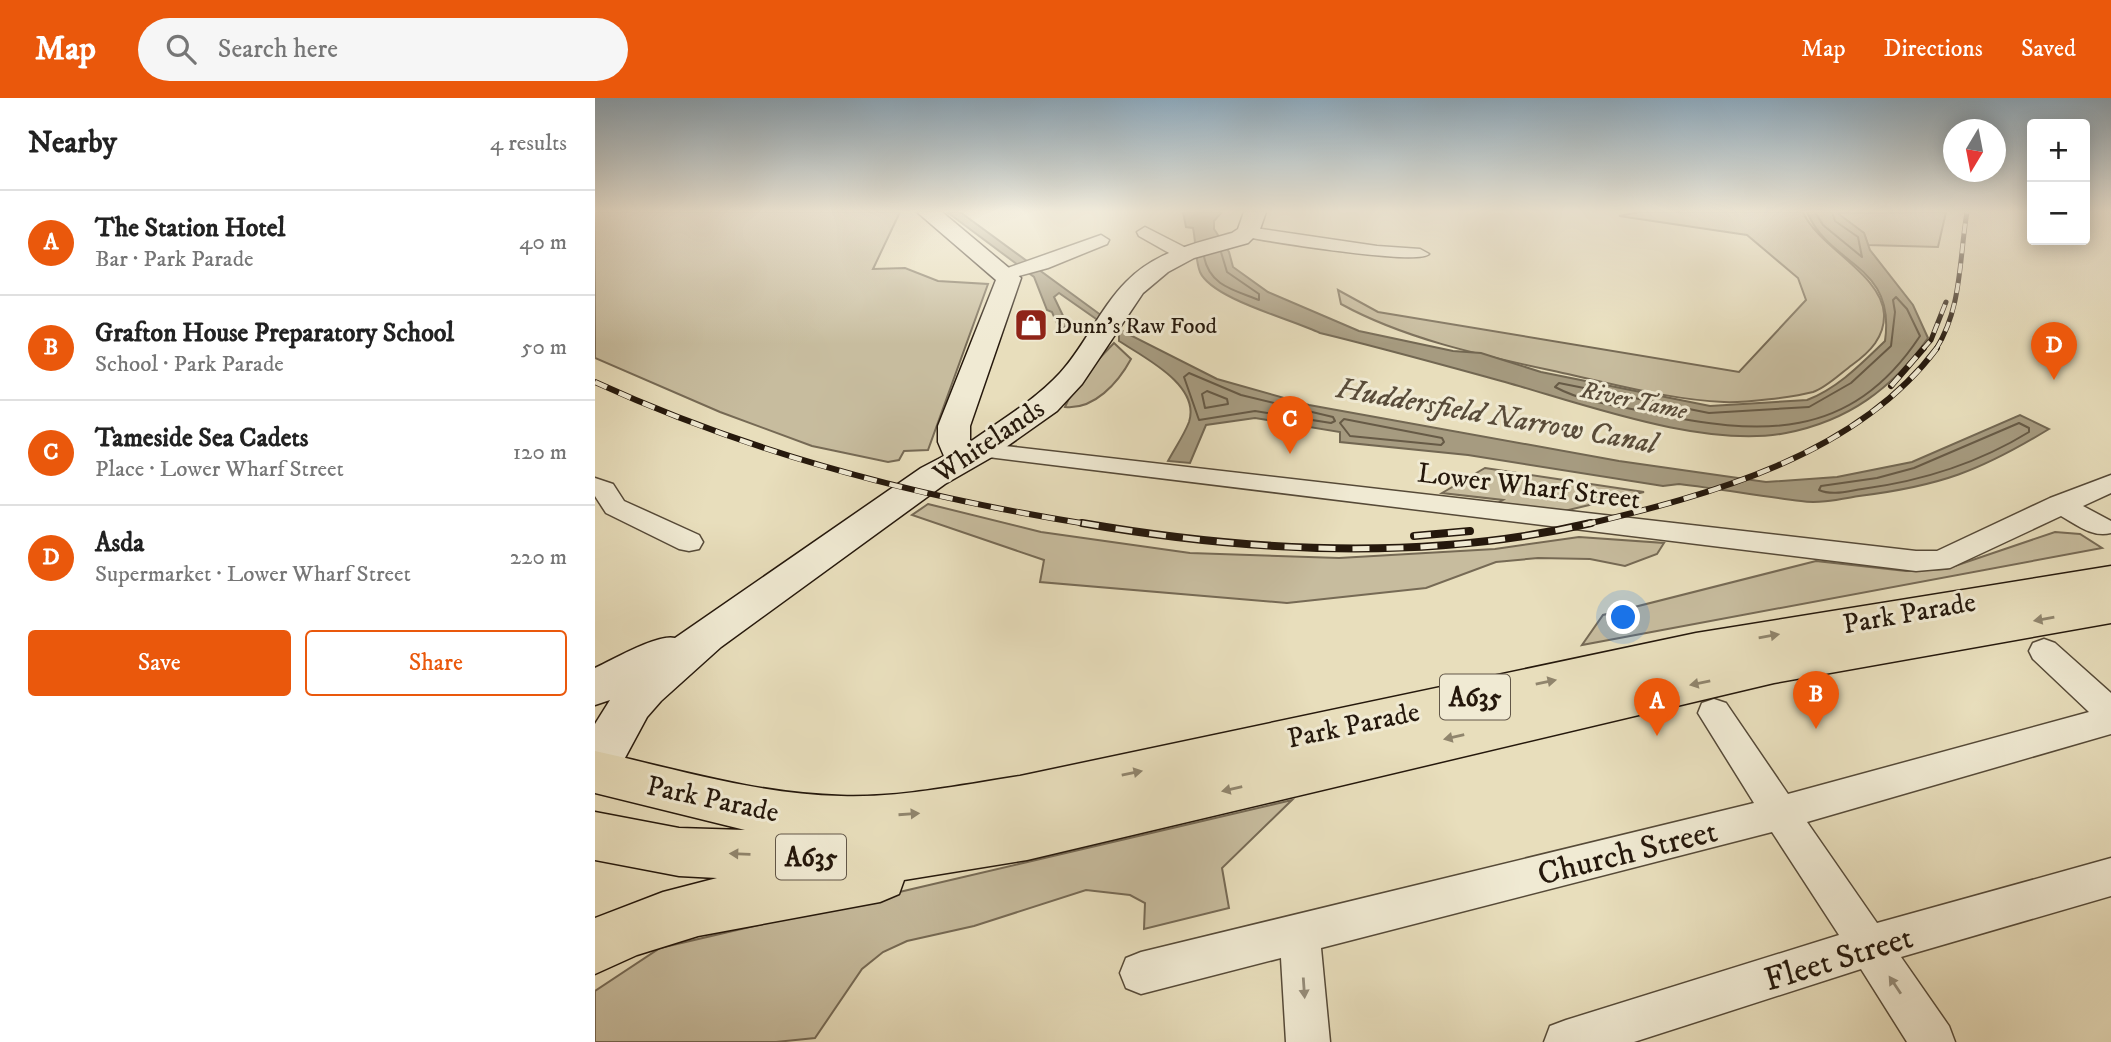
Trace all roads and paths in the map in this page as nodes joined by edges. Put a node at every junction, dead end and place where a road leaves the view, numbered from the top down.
1 (989, 256) edge
2 (1062, 256) edge
3 (1180, 256) edge
4 (1013, 273) junction
5 (971, 455) junction
6 (2111, 483) edge
7 (595, 486) edge
8 (2059, 504) junction
9 (2102, 527) dead end
10 (664, 558) dead end
11 (2111, 580) edge
12 (2111, 608) edge
13 (706, 636) junction
14 (2044, 652) dead end
15 (595, 687) edge
16 (1714, 713) dead end
17 (2111, 713) edge
18 (2111, 720) edge
19 (595, 770) edge
20 (1780, 813) junction
21 (595, 836) edge
22 (1027, 836) junction
23 (2111, 877) edge
24 (1300, 934) junction
25 (595, 946) edge
26 (1869, 946) junction
27 (1141, 973) dead end
28 (1308, 1042) edge
29 (1566, 1042) edge
30 (1933, 1042) edge

1 - 4 main road
2 - 4 street
3 - 5 main road, Whitelands
4 - 5 main road
5 - 8 street, Lower Wharf Street
5 - 13 main road, Whitelands
6 - 8 street, Lower Wharf Street
7 - 10 street
8 - 9 street
19 -> 11 highway, Park Parade / A635
12 -> 22 highway, Park Parade / A635
13 - 15 main road, Whitelands
13 - 19 main road, Whitelands
14 - 17 street
16 - 20 street
18 - 20 street, Church Street
20 - 24 street, Church Street
20 - 26 street
22 -> 21 highway, Park Parade / A635
22 - 25 highway
23 - 26 street, Fleet Street
24 - 27 street, Church Street
24 -> 28 street
26 - 29 street, Fleet Street
30 -> 26 street

